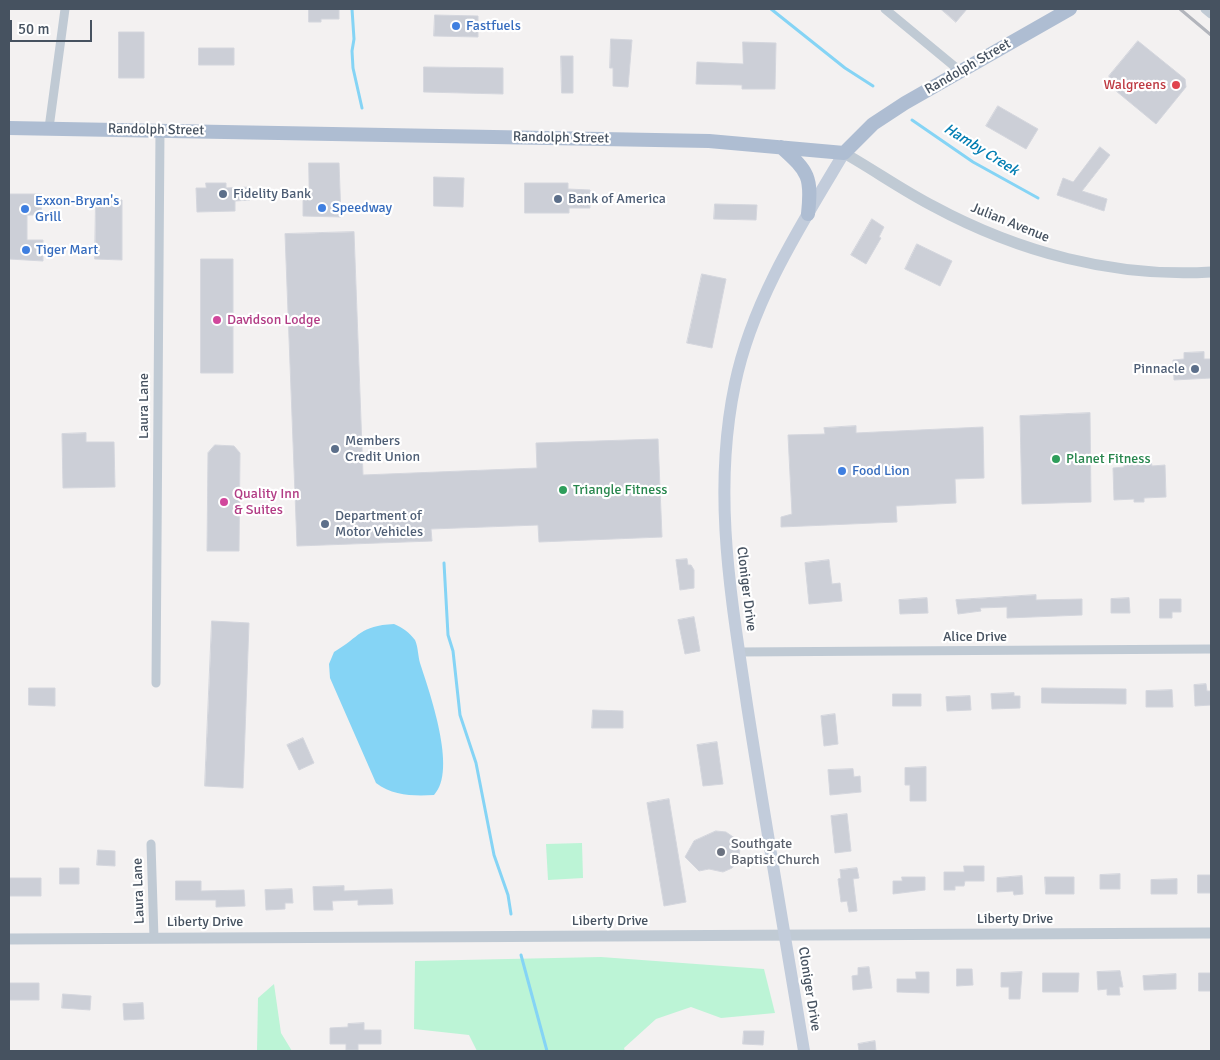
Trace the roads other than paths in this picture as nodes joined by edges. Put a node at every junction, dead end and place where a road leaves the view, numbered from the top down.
1 (65, 9) edge
2 (886, 9) edge
3 (1070, 9) edge
4 (1205, 9) edge
5 (1211, 14) edge
6 (960, 71) junction
7 (9, 128) edge
8 (49, 128) junction
9 (160, 130) junction
10 (781, 147) junction
11 (844, 153) junction
12 (808, 214) junction
13 (1211, 272) edge
14 (1211, 649) edge
15 (739, 652) junction
16 (156, 682) dead end
17 (151, 844) dead end
18 (1211, 933) edge
19 (785, 936) junction
20 (154, 938) junction
21 (9, 939) edge
22 (804, 1051) edge

1 - 8 street
2 - 6 street
3 - 6 main road, Randolph Street
4 - 5 street
6 - 11 main road, Randolph Street
7 - 8 main road, Randolph Street
8 - 9 main road, Randolph Street
9 - 10 main road, Randolph Street
9 - 16 street, Laura Lane
10 - 11 main road, Randolph Street
10 - 12 main road
11 - 12 main road, Cloniger Drive
11 - 13 street, Julian Avenue
12 - 15 main road, Cloniger Drive
14 - 15 street, Alice Drive
15 - 19 main road, Cloniger Drive
17 - 20 street, Laura Lane
18 - 19 street, Liberty Drive
19 - 20 street, Liberty Drive
19 - 22 main road, Cloniger Drive
20 - 21 street, Liberty Drive

